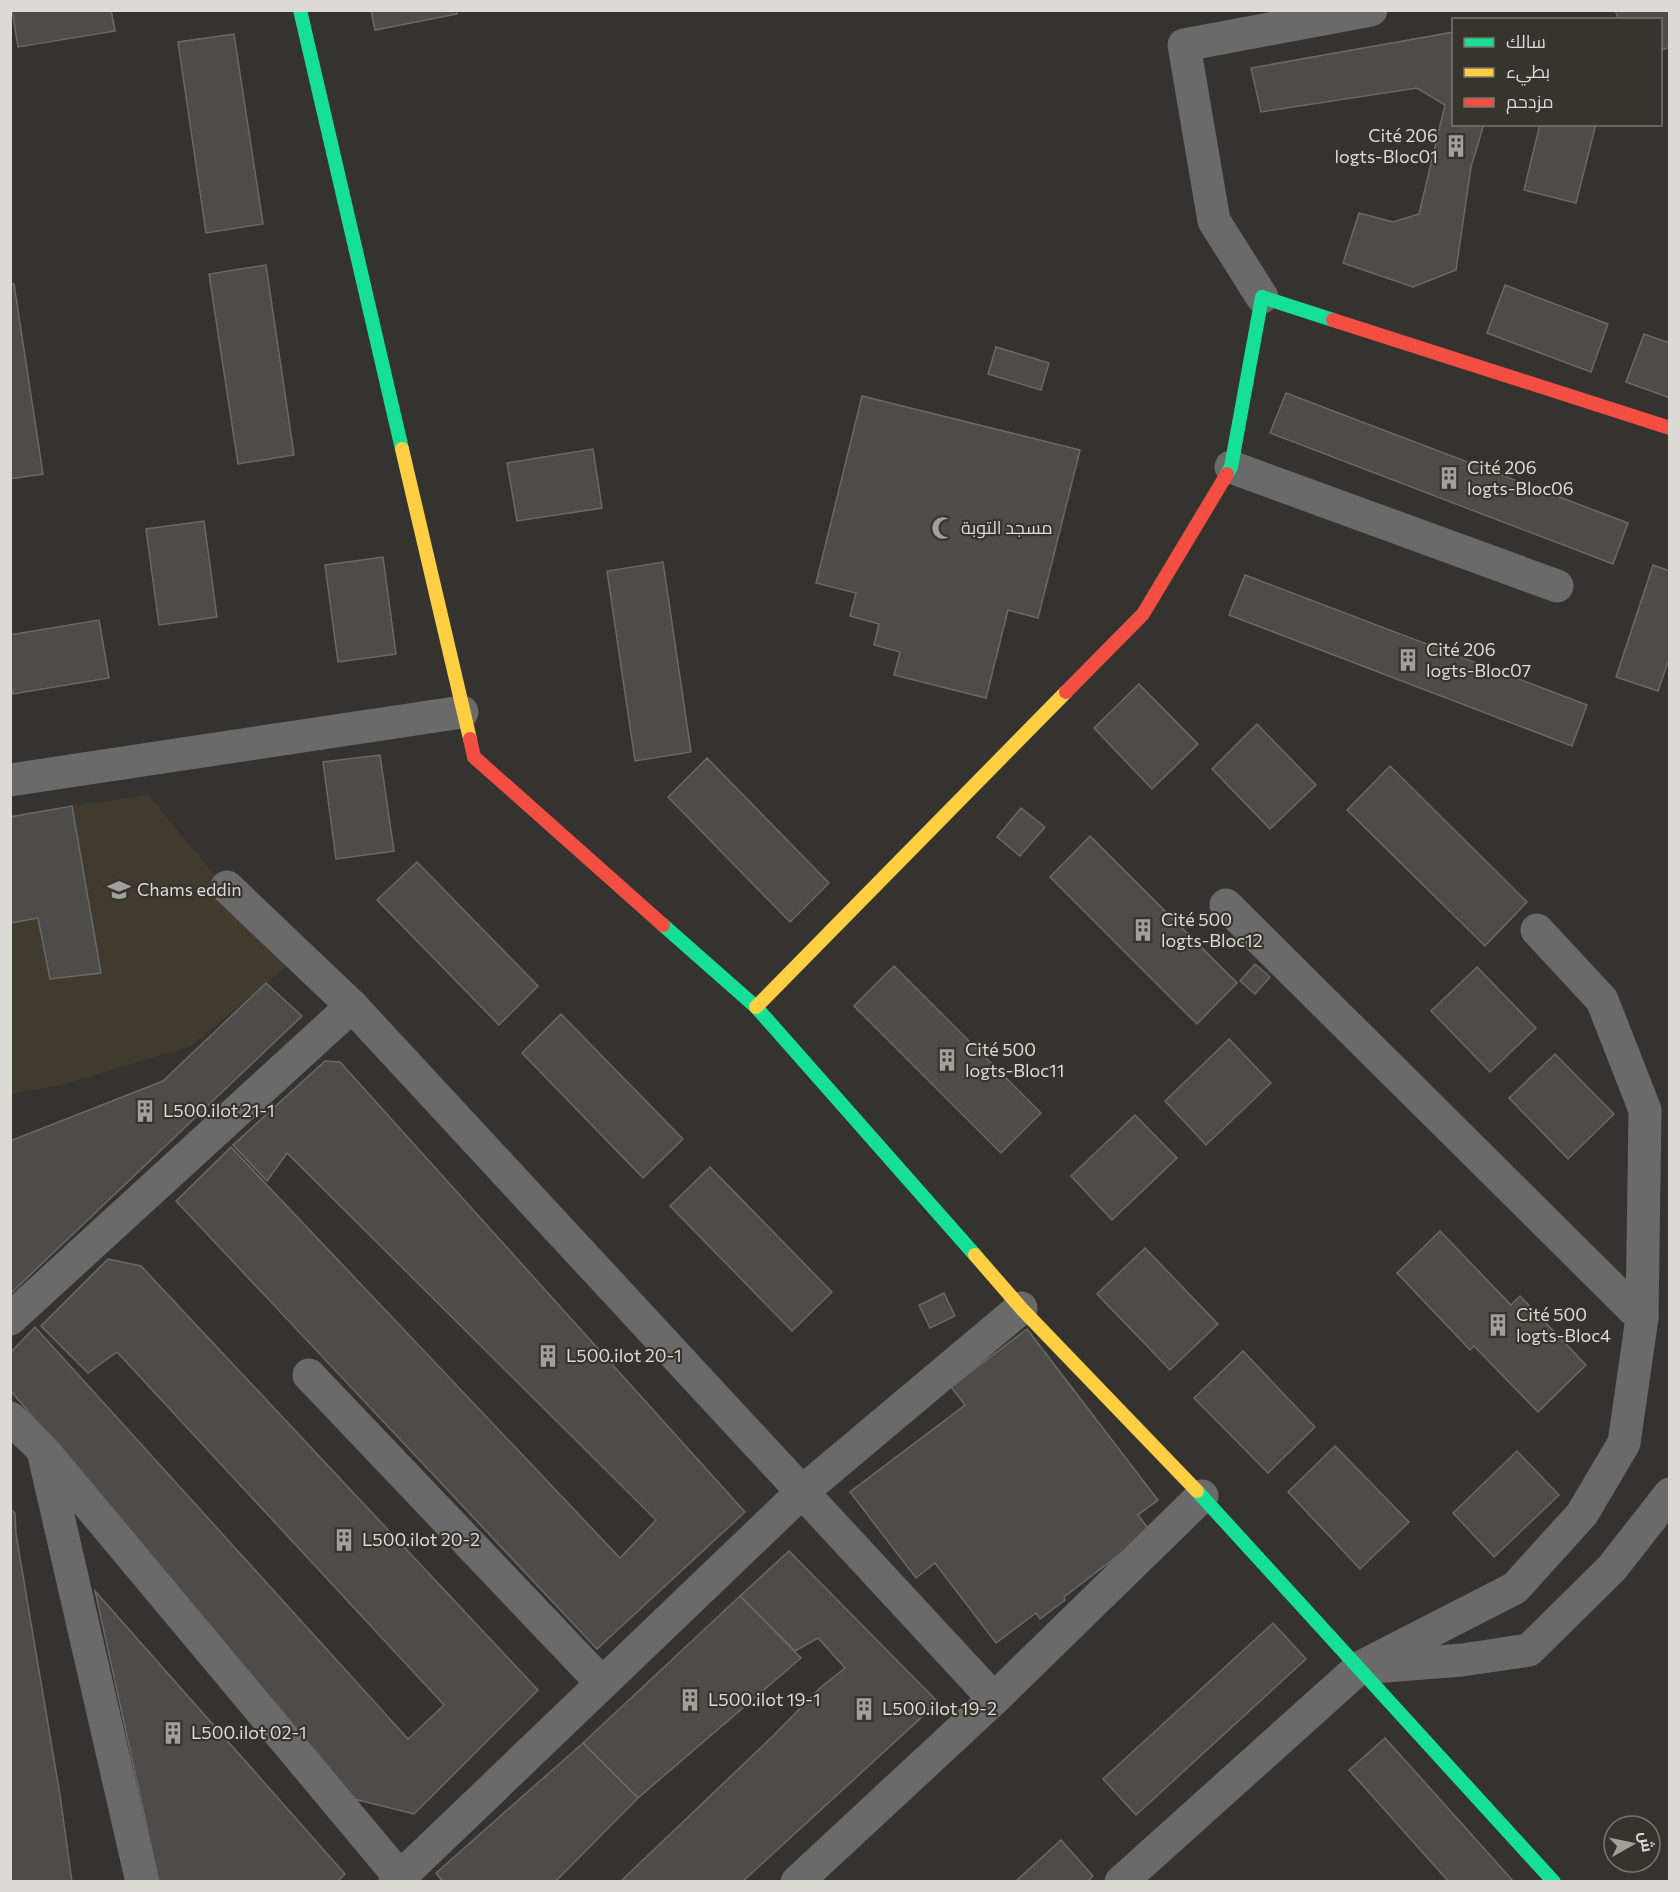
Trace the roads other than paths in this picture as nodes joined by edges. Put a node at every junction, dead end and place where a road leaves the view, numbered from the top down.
1 (300, 10) edge
2 (1371, 10) edge
3 (1263, 297) junction
4 (1670, 428) edge
5 (1231, 467) junction
6 (1557, 586) dead end
7 (462, 712) junction
8 (10, 780) edge
9 (227, 887) dead end
10 (1226, 905) dead end
11 (1537, 930) dead end
12 (352, 1006) junction
13 (756, 1007) junction
14 (1021, 1308) junction
15 (1641, 1318) junction
16 (10, 1319) edge
17 (309, 1374) dead end
18 (10, 1418) edge
19 (43, 1450) junction
20 (802, 1492) junction
21 (1670, 1494) edge
22 (1202, 1496) junction
23 (1359, 1668) junction
24 (602, 1683) junction
25 (994, 1699) junction
26 (400, 1880) edge
27 (142, 1881) edge
28 (797, 1881) edge
29 (1121, 1881) edge
30 (1554, 1881) edge

1 - 7 street
2 - 3 street
3 - 4 street
3 - 5 street
5 - 6 street
5 - 13 street
7 - 8 street
7 - 13 street
9 - 12 street
10 - 15 street
11 - 15 street
12 - 16 street
12 - 20 street
13 - 14 street
14 - 20 street
14 - 22 street
15 - 23 street
17 - 24 street
18 - 19 street
19 - 26 street
19 - 27 street
20 - 24 street
20 - 25 street
21 - 23 street
22 - 23 street
22 - 25 street
23 - 29 street
23 - 30 street
24 - 26 street
25 - 28 street

